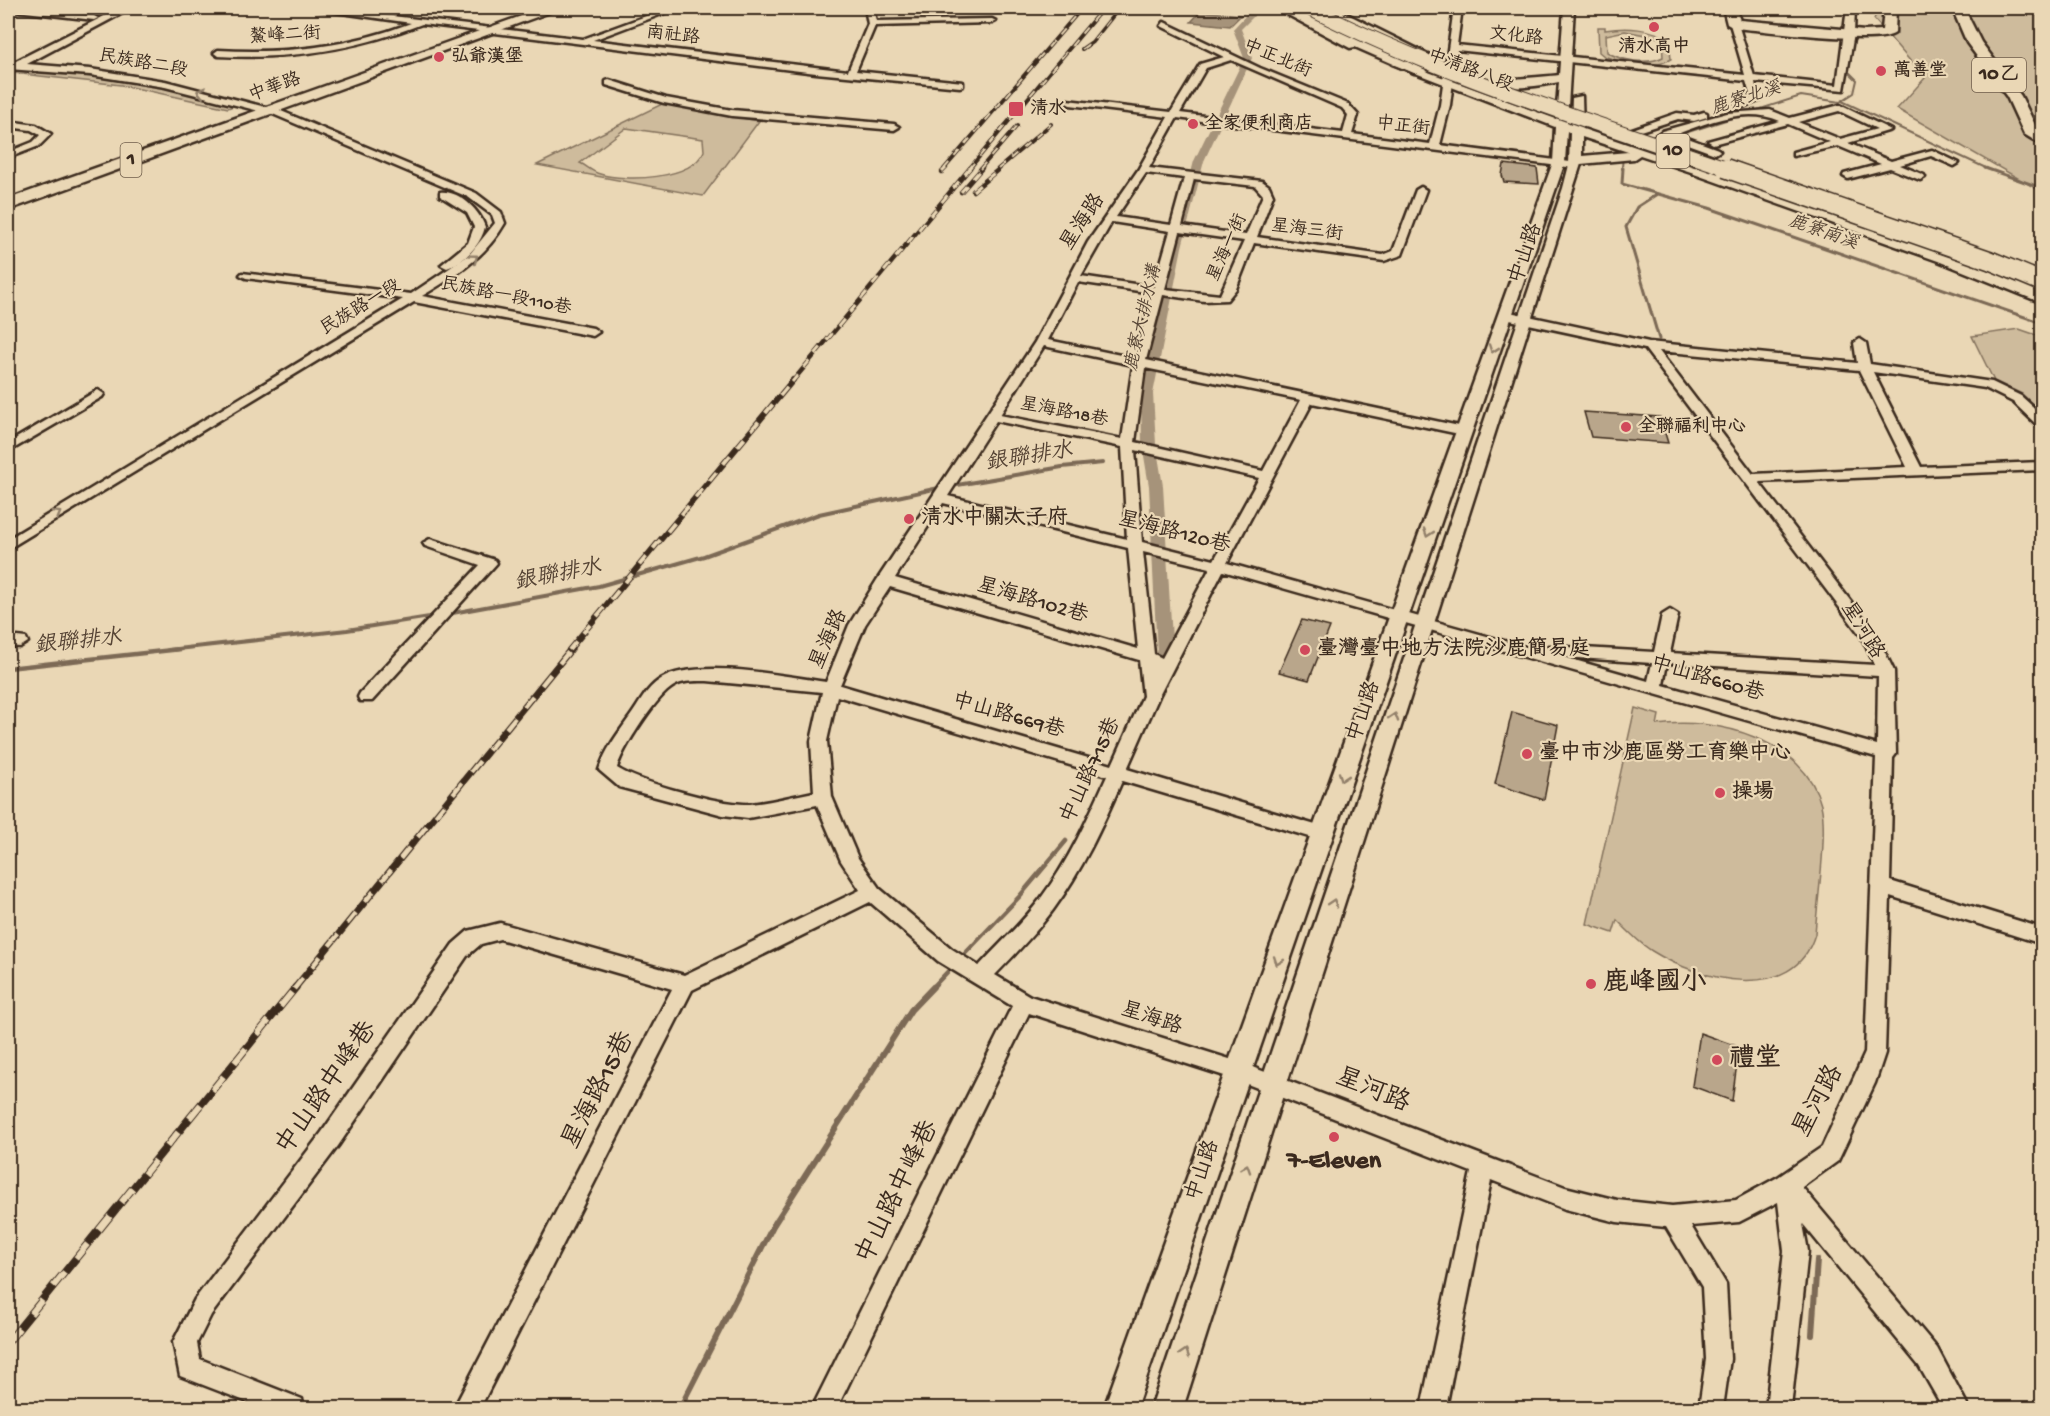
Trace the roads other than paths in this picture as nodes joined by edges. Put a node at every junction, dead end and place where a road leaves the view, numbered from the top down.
1 (8, 8) edge
2 (115, 8) edge
3 (127, 8) edge
4 (310, 8) edge
5 (537, 8) edge
6 (555, 8) edge
7 (674, 8) edge
8 (869, 8) edge
9 (1280, 8) edge
10 (1289, 8) edge
11 (1298, 8) edge
12 (1309, 8) edge
13 (1319, 8) edge
14 (1328, 8) edge
15 (1458, 8) edge
16 (1569, 8) edge
17 (1578, 8) edge
18 (1729, 8) edge
19 (1851, 8) edge
20 (1890, 8) edge
21 (1958, 8) edge
22 (940, 12) dead end
23 (94, 18) junction
24 (421, 21) junction
25 (992, 21) dead end
26 (942, 22) junction
27 (872, 24) junction
28 (1164, 24) dead end
29 (1734, 24) junction
30 (484, 30) junction
31 (1850, 34) junction
32 (582, 42) junction
33 (1453, 47) junction
34 (218, 53) dead end
35 (1230, 58) junction
36 (1434, 60) junction
37 (1572, 60) junction
38 (1452, 65) junction
39 (9, 68) edge
40 (1419, 70) junction
41 (851, 74) junction
42 (1566, 77) junction
43 (1750, 78) junction
44 (1448, 82) junction
45 (609, 83) dead end
46 (1498, 83) junction
47 (960, 84) dead end
48 (1070, 102) dead end
49 (1564, 107) junction
50 (262, 110) junction
51 (1578, 111) junction
52 (227, 112) junction
53 (1171, 115) junction
54 (1790, 121) junction
55 (8, 124) edge
56 (1562, 126) junction
57 (894, 127) dead end
58 (1638, 129) junction
59 (1577, 131) junction
60 (1347, 137) junction
61 (1667, 139) junction
62 (2043, 140) edge
63 (1841, 143) junction
64 (1434, 148) junction
65 (8, 154) edge
66 (1796, 154) dead end
67 (1652, 156) junction
68 (1570, 163) junction
69 (1954, 163) dead end
70 (1889, 165) junction
71 (1143, 170) junction
72 (1700, 171) joint
73 (1191, 175) junction
74 (1848, 176) dead end
75 (1920, 177) dead end
76 (1422, 190) dead end
77 (8, 196) edge
78 (8, 205) edge
79 (1110, 219) junction
80 (1177, 230) junction
81 (1252, 241) junction
82 (2043, 274) edge
83 (246, 275) dead end
84 (1075, 278) junction
85 (2043, 282) edge
86 (2043, 289) edge
87 (1160, 290) junction
88 (407, 296) junction
89 (2043, 297) edge
90 (1515, 317) junction
91 (593, 332) dead end
92 (1041, 342) junction
93 (1860, 344) dead end
94 (1649, 346) junction
95 (1140, 361) junction
96 (1864, 367) junction
97 (98, 394) dead end
98 (1309, 397) junction
99 (993, 417) junction
100 (2043, 422) edge
101 (1464, 431) junction
102 (1128, 444) junction
103 (8, 448) edge
104 (2043, 466) edge
105 (1916, 471) junction
106 (1267, 476) junction
107 (1749, 478) junction
108 (938, 498) junction
109 (8, 532) edge
110 (430, 543) dead end
111 (8, 545) edge
112 (1135, 547) junction
113 (1217, 565) junction
114 (884, 580) junction
115 (1670, 615) dead end
116 (1399, 616) junction
117 (1425, 623) junction
118 (1515, 649) junction
119 (1146, 657) junction
120 (1661, 658) junction
121 (1168, 661) junction
122 (1886, 671) junction
123 (831, 688) junction
124 (1654, 688) junction
125 (1151, 695) junction
126 (366, 697) dead end
127 (1887, 754) junction
128 (1119, 773) junction
129 (823, 797) junction
130 (1323, 834) junction
131 (1882, 886) junction
132 (873, 893) junction
133 (2043, 936) edge
134 (980, 978) junction
135 (685, 984) junction
136 (1024, 1003) junction
137 (1239, 1071) junction
138 (1274, 1083) junction
139 (1483, 1166) junction
140 (1786, 1185) junction
141 (1672, 1217) junction
142 (293, 1408) edge
143 (467, 1408) edge
144 (824, 1408) edge
145 (1120, 1408) edge
146 (1167, 1408) edge
147 (1433, 1408) edge
148 (1711, 1408) edge
149 (1778, 1408) edge
150 (1956, 1408) edge

1 - 23 street
2 - 23 street
3 - 39 street
4 - 24 street, 南社路
5 - 30 main road, 中華路 / 1
6 - 30 main road, 中華路 / 1
7 - 32 street
8 - 27 street
9 - 40 street, 中清路八段
10 - 40 main road
11 - 86 main road, 10, bridge
12 - 85 main road, 10, bridge
13 - 36 main road, bridge
14 - 36 street, 中清路八段
15 - 33 street
16 - 37 street, 中山路
17 - 37 street, 中山路
18 - 29 main road
19 - 31 street
20 - 31 main road
21 - 62 main road, 10乙
22 - 26 street
23 - 39 street
24 - 30 street, 南社路
24 - 34 street, 鰲峰二街
25 - 26 street
26 - 27 street
27 - 41 street
28 - 35 street, 中正北街
29 - 31 main road
29 - 43 street
30 - 32 street, 南社路
30 - 50 main road, 中華路 / 1
31 - 43 street, 文化路
32 - 41 street, 南社路
33 - 37 street, 文化路
33 - 38 street
35 - 53 street, 星海路
35 - 60 street, 中正北街
36 - 38 street, 中清路八段
37 - 42 street, 中山路
37 - 43 street, 文化路
37 - 51 street, 中山路
38 - 44 street
38 - 46 street, 中清路八段
50 -> 39 street, 民族路二段
39 - 52 street, 民族路二段
40 - 44 street, 中清路八段
41 - 47 street, 南社路
42 - 46 street
42 - 49 street, 中山路
43 - 58 street
44 - 56 street, 中清路八段
44 - 64 street
45 - 57 street
46 - 49 street, 中清路八段
48 - 53 street, 中正街
49 - 51 street, 中清路八段
49 - 56 street, 中山路
50 - 52 main road, 中華路 / 1
50 - 78 main road, 中華路 / 1
50 - 88 street, 民族路一段
88 -> 50 street, 民族路一段
51 - 58 street, 中清路八段
51 - 59 street, 中山路
52 - 77 main road, 中華路 / 1
53 - 60 street, 中正街
53 - 71 street, 星海路
54 - 61 street
54 - 61 street
54 - 63 street
54 - 63 street
55 - 65 street
56 - 59 street, 中清路八段
56 - 68 street, 中山路
58 - 59 street
58 - 61 street, 中清路八段
59 - 67 street, 中清路八段
59 - 68 street, 中山路
60 - 64 street, 中正街
61 - 82 main road
63 - 66 street
63 - 70 street
64 - 68 street, 中正街
67 - 68 street
67 - 72 street, 中清路八段
68 - 90 street, 中山路
69 - 70 street
70 - 74 street
70 - 75 street
71 - 73 street, 星海一街
71 - 79 street, 星海路
72 - 89 main road
73 - 80 street
73 - 81 street, 星海一街
76 - 81 street, 星海三街
79 - 80 street, 星海三街
79 - 84 street, 星海路
80 - 81 street, 星海三街
80 - 87 street
81 - 87 street, 星海一街
83 - 88 street, 民族路一段110巷
84 - 87 street, 星海一街
84 - 92 street, 星海路
87 - 95 street
88 - 91 street, 民族路一段110巷
88 - 109 street, 民族路一段
111 -> 88 street, 民族路一段
90 - 94 street
90 -> 101 street, 中山路
90 - 117 street, 中山路
92 - 95 street
92 - 99 street, 星海路
93 - 96 street
94 - 96 street
94 - 107 street, 星河路
95 - 98 street
95 - 102 street
96 - 100 street
96 - 105 street
97 - 103 street
98 - 101 street
98 - 106 street
99 - 102 street, 星海路18巷
99 - 108 street, 星海路
101 -> 116 street, 中山路
102 - 106 street
102 - 112 street
104 - 105 street
105 - 107 street
106 - 113 street, 中山路715巷
107 - 122 street, 星河路
108 - 112 street, 星海路120巷
108 - 114 street, 星海路
110 - 126 street
112 - 113 street, 星海路120巷
112 - 119 street
113 - 116 street, 星海路120巷
113 - 121 street, 中山路715巷
114 - 119 street, 星海路102巷
114 - 123 street, 星海路
115 - 120 street
116 - 117 street, 中山路660巷
116 -> 130 street, 中山路
117 - 118 street, 中山路660巷
138 -> 117 street, 中山路
118 - 120 street, 中山路660巷
118 - 124 street, 中山路660巷
119 - 121 street, 星海路102巷
119 - 125 street
120 - 122 street, 中山路660巷
120 - 124 street
121 - 125 street, 中山路715巷
122 - 127 street, 星河路
123 - 128 street, 中山路669巷
123 - 129 street, 星海路
123 - 129 street, 中山路669巷
124 - 127 street, 中山路660巷
125 - 128 street, 中山路715巷
127 - 131 street, 星河路
128 - 130 street, 中山路669巷
128 - 134 street, 中山路715巷
129 - 132 street, 星海路
130 -> 137 street, 中山路
131 - 133 street
131 - 140 street, 星河路
132 - 134 street, 星海路
132 - 135 street
134 - 136 street, 星海路
135 - 142 street, 中山路中峰巷
135 - 143 street, 星海路15巷
136 - 137 street, 星海路
136 - 144 street, 中山路中峰巷
137 - 138 street, 星海路
137 - 145 street, 中山路
138 - 139 street, 星河路
146 -> 138 street, 中山路
139 - 141 street, 星河路
139 - 147 street
140 - 141 street, 星河路
140 - 149 street
140 - 150 street
141 - 148 street

